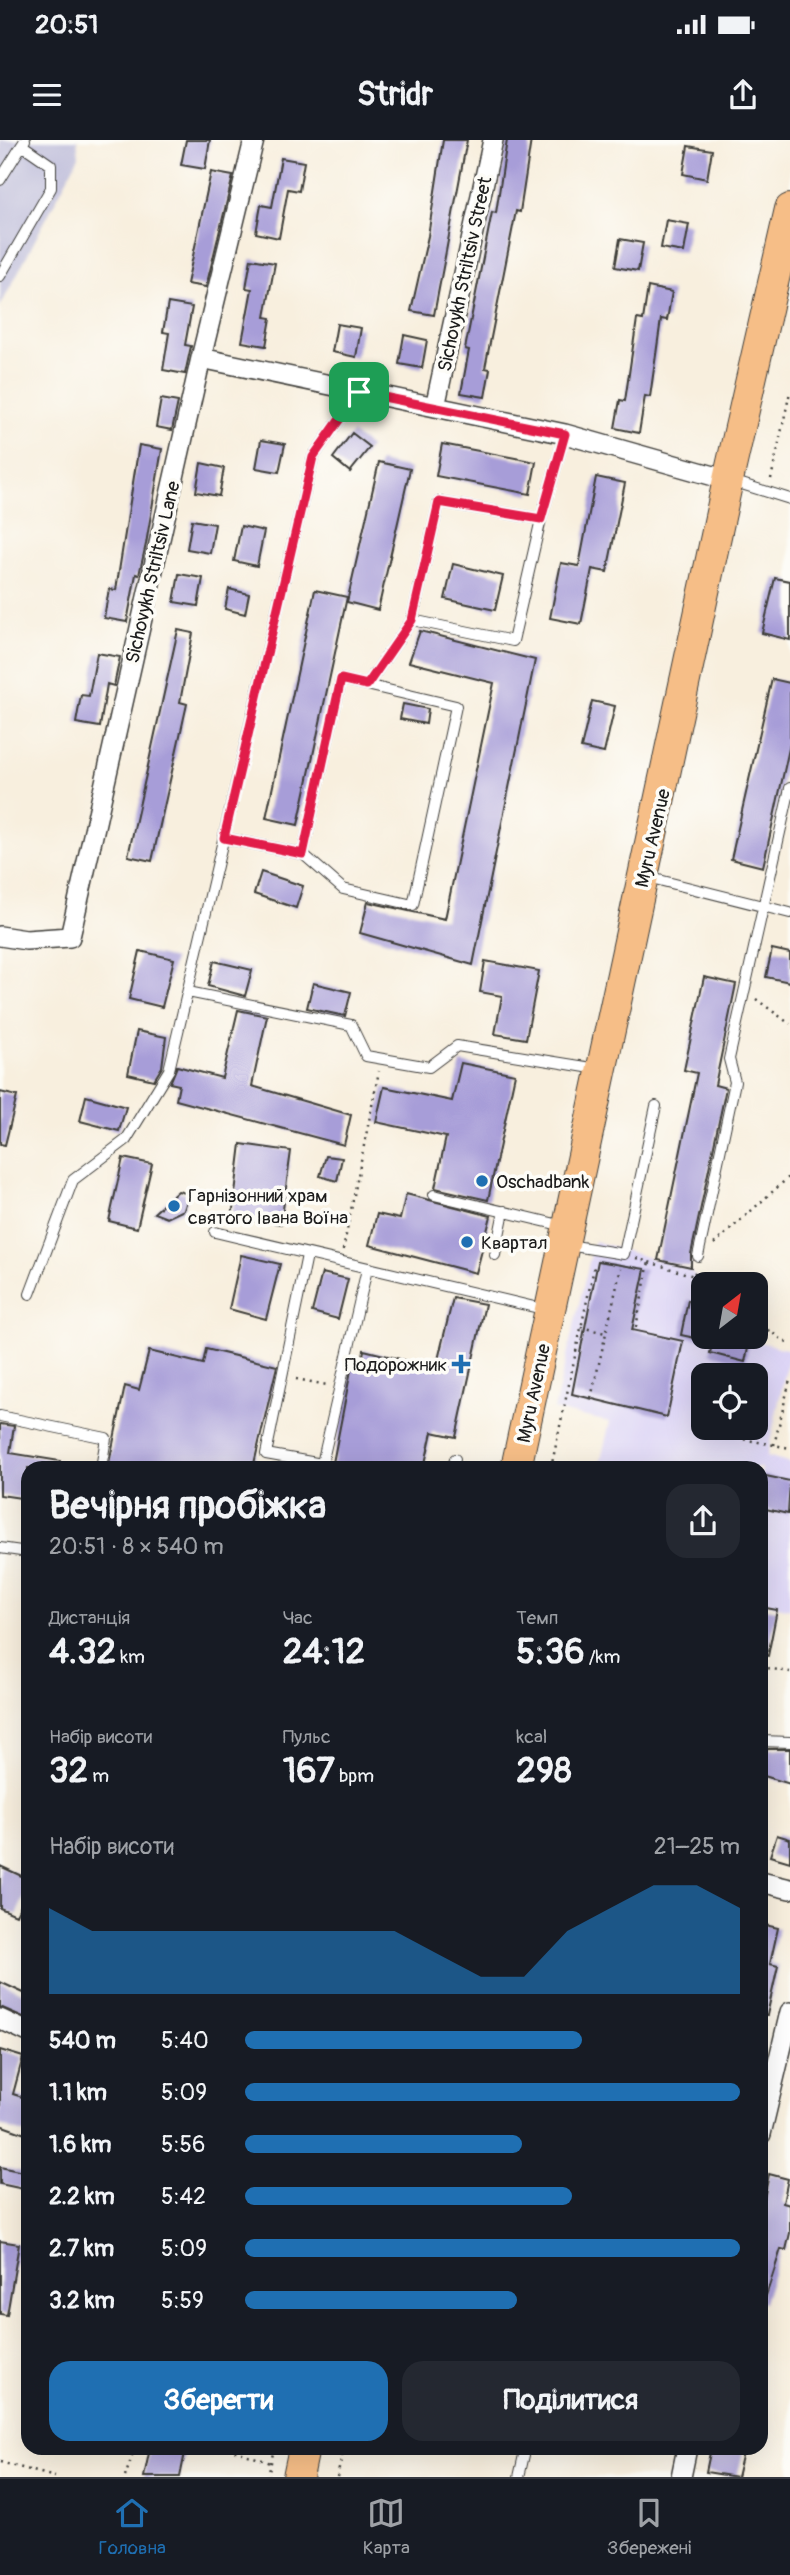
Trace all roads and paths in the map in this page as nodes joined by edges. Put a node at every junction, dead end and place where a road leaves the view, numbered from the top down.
1 (254, 140) edge
2 (493, 140) edge
3 (23, 142) edge
4 (0, 180) edge
5 (790, 209) edge
6 (0, 276) edge
7 (201, 358) junction
8 (359, 392) junction
9 (790, 392) edge
10 (435, 407) junction
11 (565, 434) junction
12 (728, 480) junction
13 (768, 493) junction
14 (790, 499) edge
15 (541, 519) junction
16 (412, 620) junction
17 (367, 685) junction
18 (790, 788) edge
19 (224, 838) junction
20 (303, 854) junction
21 (643, 876) junction
22 (761, 907) junction
23 (790, 913) edge
24 (0, 936) edge
25 (744, 990) junction
26 (188, 992) junction
27 (790, 1024) edge
28 (382, 1059) junction
29 (602, 1069) junction
30 (656, 1106) dead end
31 (434, 1195) dead end
32 (505, 1211) junction
33 (215, 1232) dead end
34 (566, 1236) junction
35 (598, 1249) junction
36 (624, 1254) junction
37 (307, 1255) junction
38 (495, 1255) dead end
39 (698, 1256) dead end
40 (649, 1262) dead end
41 (340, 1263) junction
42 (367, 1269) junction
43 (30, 1294) dead end
44 (551, 1310) junction
45 (581, 1327) junction
46 (636, 1327) dead end
47 (768, 1330) edge
48 (606, 1333) junction
49 (790, 1345) edge
50 (282, 1376) junction
51 (790, 1380) edge
52 (340, 1388) junction
53 (591, 1398) dead end
54 (0, 1416) edge
55 (748, 1440) edge
56 (774, 1445) junction
57 (790, 1448) edge
58 (102, 1461) edge
59 (298, 1461) edge
60 (322, 1461) edge
61 (518, 1461) edge
62 (552, 1461) edge
63 (0, 1548) edge
64 (21, 1551) edge
65 (768, 1668) edge
66 (790, 1672) edge
67 (768, 1741) edge
68 (790, 1742) edge
69 (768, 1884) edge
70 (790, 1889) edge
71 (790, 2012) edge
72 (0, 2019) edge
73 (21, 2029) edge
74 (768, 2105) edge
75 (132, 2455) edge
76 (248, 2455) edge
77 (273, 2455) edge
78 (303, 2455) edge
79 (342, 2455) edge
80 (524, 2455) dead end
81 (686, 2455) edge
82 (0, 2462) edge
83 (271, 2463) junction
84 (55, 2477) edge
85 (124, 2477) edge
86 (268, 2477) edge
87 (298, 2477) edge
88 (337, 2477) edge
89 (519, 2477) edge
90 (681, 2477) edge

1 - 7 street, Sichovykh Striltsiv Lane
2 - 10 street, Sichovykh Striltsiv Street
3 - 4 lane
3 - 6 lane
5 - 12 main road, Myru Avenue
7 - 8 street
7 - 24 street, Sichovykh Striltsiv Lane
8 - 10 street
8 - 19 lane
9 - 13 path
10 - 11 street
11 - 12 street
11 - 15 lane
12 - 13 lane
12 - 21 main road, Myru Avenue
13 - 14 lane
15 - 16 lane
15 - 16 lane
16 - 17 lane
17 - 20 lane
17 - 20 lane
18 - 22 lane
19 - 20 lane
19 - 26 lane
21 - 22 lane
21 - 29 main road, Myru Avenue
22 - 23 lane
22 - 25 lane
25 - 27 path
25 - 39 lane
26 - 28 lane
26 - 43 lane
28 - 29 lane
28 - 41 path
29 - 34 main road, Myru Avenue
30 - 36 lane
31 - 32 lane
32 - 34 lane
32 - 38 lane
33 - 37 lane
34 - 35 lane
34 - 44 main road, Myru Avenue
35 - 36 lane
35 - 45 path
36 - 48 path
37 - 41 lane
37 - 50 lane
40 - 46 path
41 - 42 lane
42 - 44 lane
42 - 52 lane
44 - 61 main road, Myru Avenue
45 - 48 path
45 - 62 path
47 - 49 path
48 - 53 path
50 - 52 path
50 - 59 lane
51 - 56 path
52 - 60 lane
54 - 58 lane
55 - 56 path
56 - 57 path
63 - 64 lane
65 - 66 path
67 - 68 lane
69 - 70 street
71 - 74 street
72 - 73 street
75 - 85 path
76 - 83 path
77 - 83 path
78 - 87 main road
79 - 88 path
80 - 89 lane
81 - 90 street
82 - 84 path
83 - 86 path

